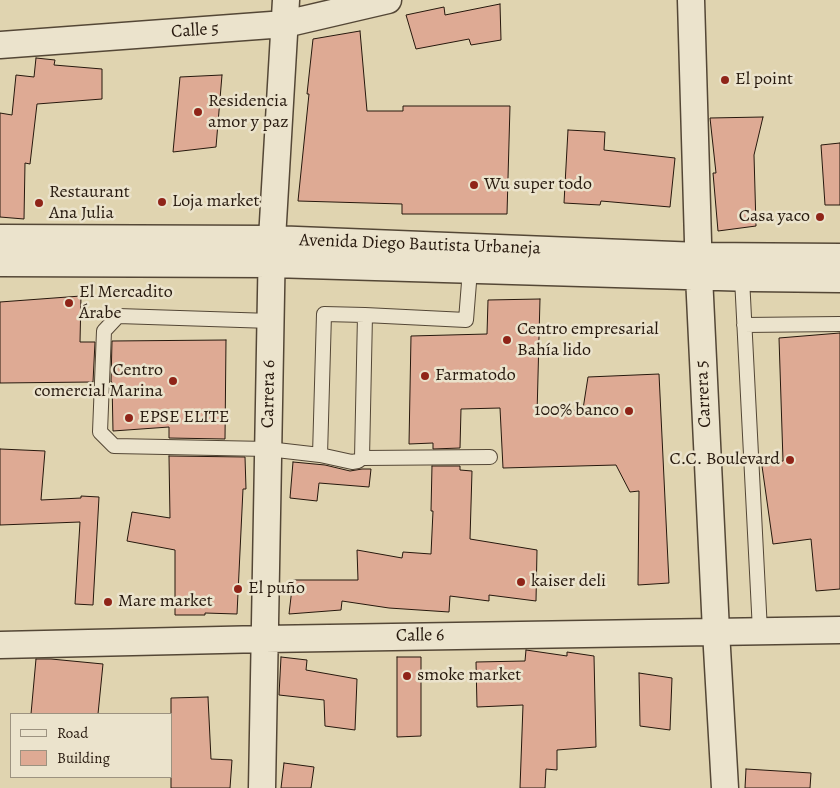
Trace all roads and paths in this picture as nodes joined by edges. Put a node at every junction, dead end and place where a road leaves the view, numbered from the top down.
1 (388, 0) edge
2 (692, 0) edge
3 (286, 12) edge
4 (0, 45) edge
5 (0, 238) edge
6 (272, 252) junction
7 (840, 257) edge
8 (0, 263) edge
9 (699, 266) junction
10 (470, 270) junction
11 (742, 278) junction
12 (840, 280) edge
13 (365, 315) junction
14 (271, 321) junction
15 (840, 324) edge
16 (744, 325) junction
17 (268, 449) junction
18 (320, 455) junction
19 (490, 457) dead end
20 (362, 458) junction
21 (840, 630) edge
22 (716, 631) junction
23 (760, 631) junction
24 (265, 639) junction
25 (0, 645) edge
26 (262, 788) edge
27 (725, 788) edge

1 - 3 street, Calle 5
2 - 9 street, Carrera 5
3 - 4 street, Calle 5
3 - 6 street, Carrera 6
5 - 6 street, Avenida Diego Bautista Urbaneja
6 - 8 street, Avenida Diego Bautista Urbaneja
6 - 9 street, Avenida Diego Bautista Urbaneja
6 - 10 street, Avenida Diego Bautista Urbaneja
6 - 14 street, Carrera 6
7 - 9 street, Avenida Diego Bautista Urbaneja
9 - 10 street, Avenida Diego Bautista Urbaneja
9 - 11 street, Avenida Diego Bautista Urbaneja
9 - 22 street, Carrera 5
10 - 13 lane
11 - 12 street, Avenida Diego Bautista Urbaneja
11 - 16 lane
13 - 18 lane
13 - 20 lane
14 - 17 street, Carrera 6
14 - 17 lane
15 - 16 lane
16 - 23 lane
17 - 18 lane
17 - 24 street, Carrera 6
18 - 20 lane
19 - 20 lane
21 - 23 street, Calle 6
22 - 23 street, Calle 6
22 - 24 street, Calle 6
22 - 27 street, Carrera 5
24 - 25 street, Calle 6
24 - 26 street, Carrera 6

